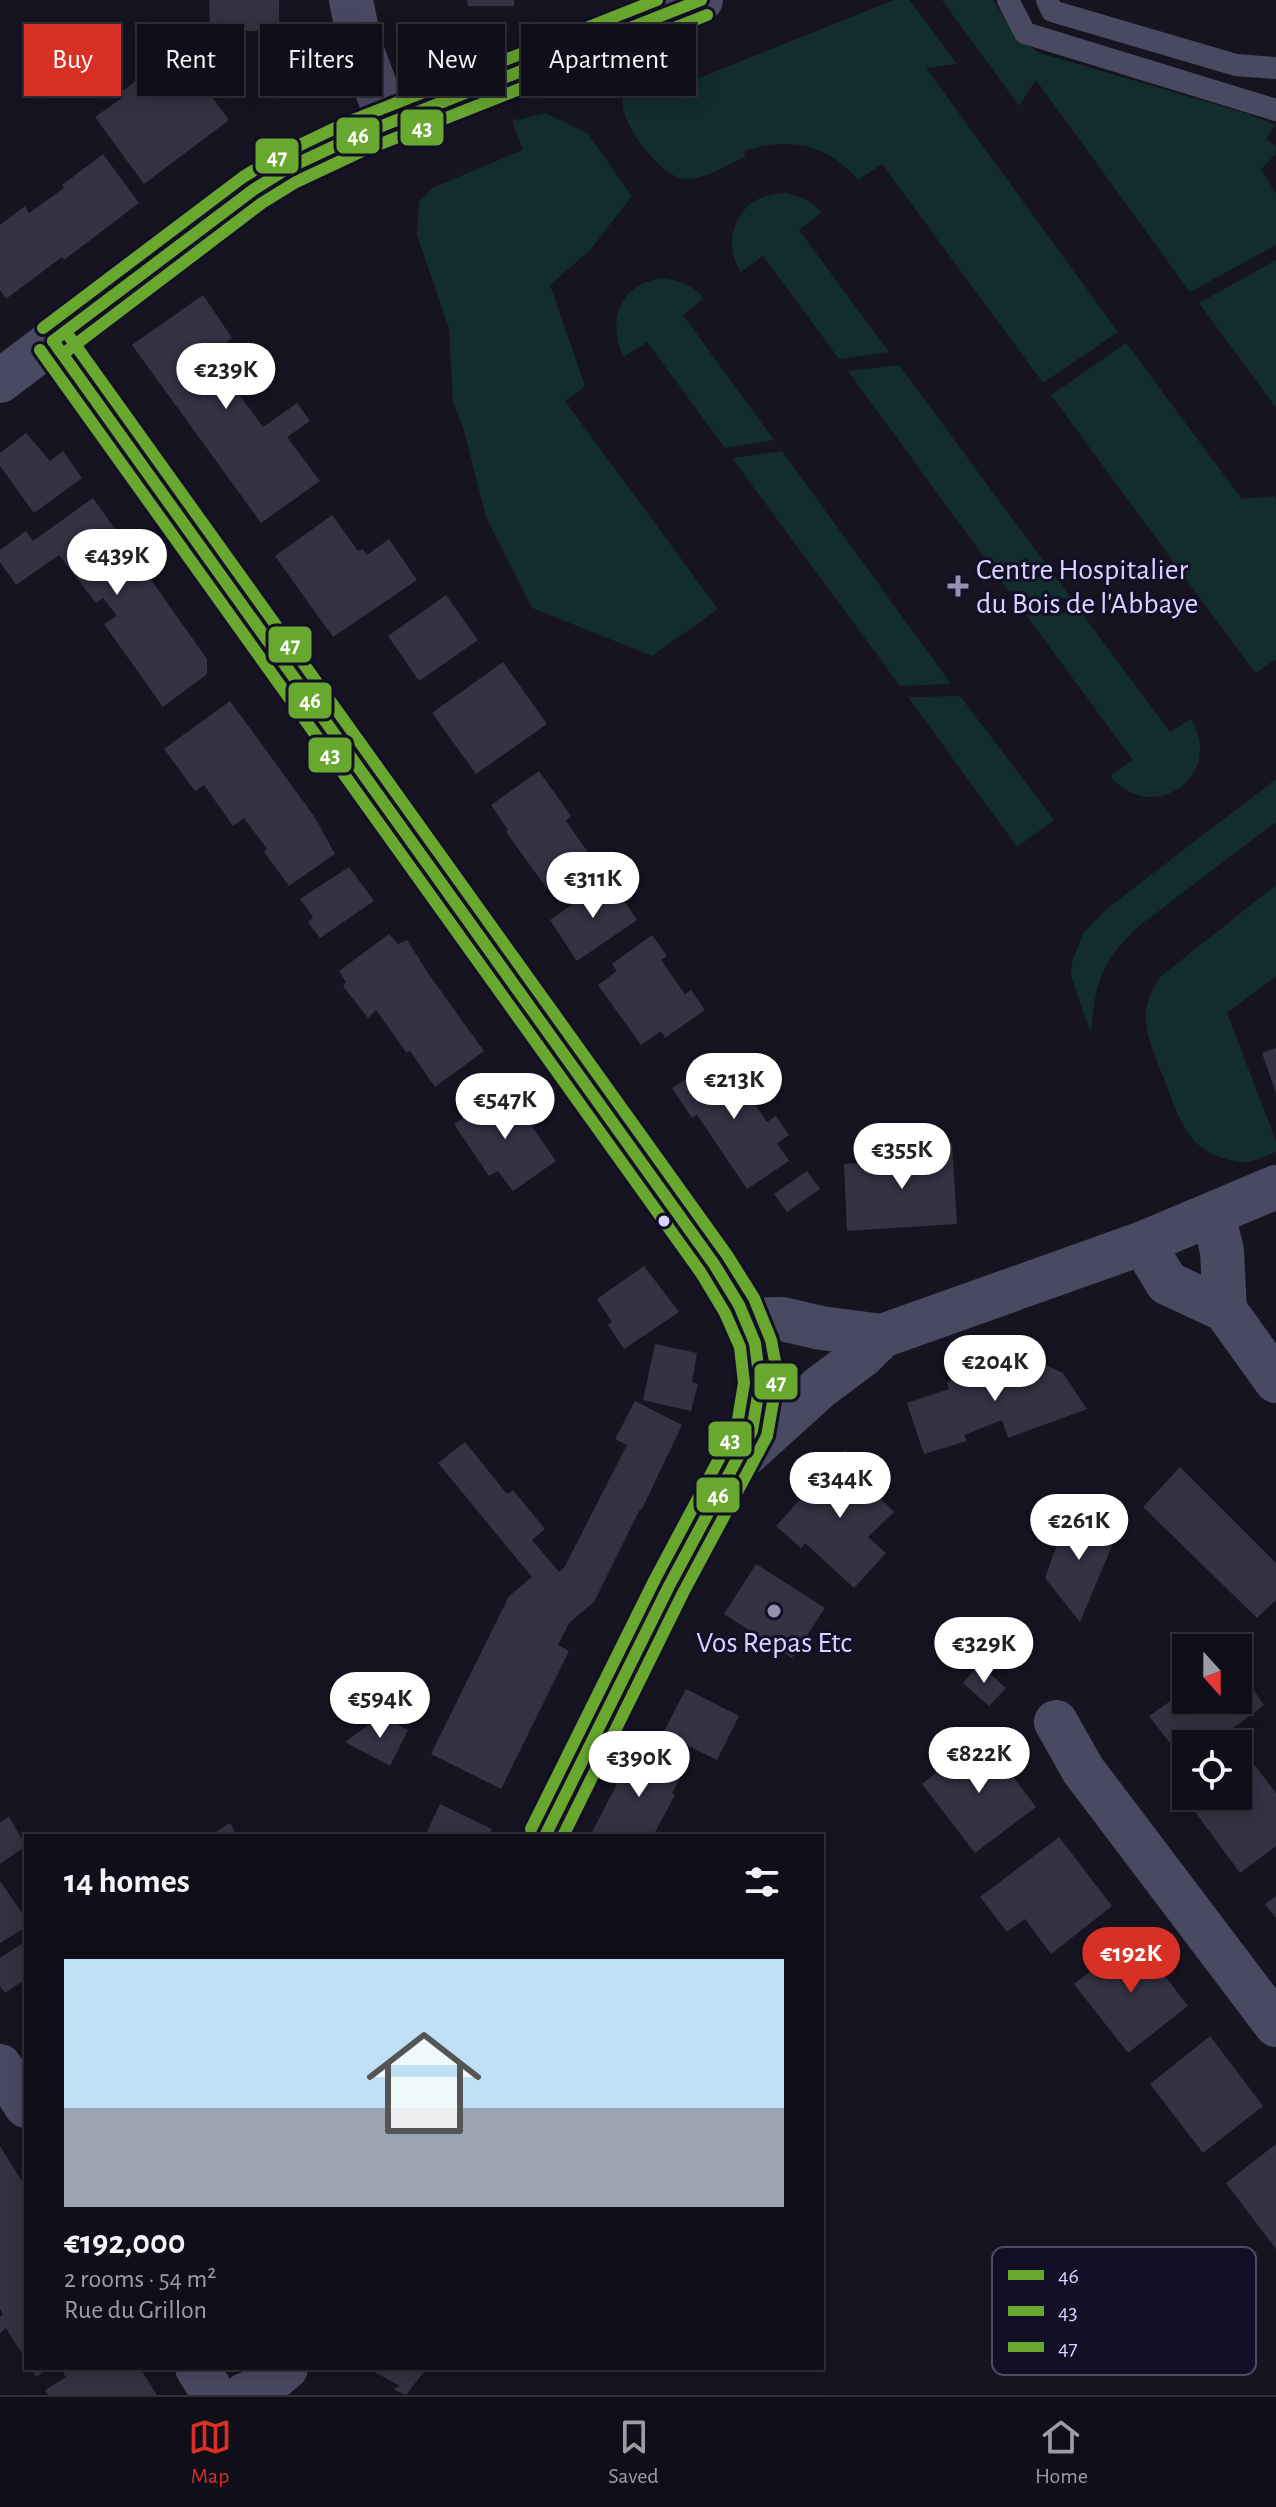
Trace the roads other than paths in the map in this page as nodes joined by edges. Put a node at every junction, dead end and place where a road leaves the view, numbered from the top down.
1 (351, 0) edge
2 (701, 0) edge
3 (1008, 0) edge
4 (1047, 0) edge
5 (1276, 68) edge
6 (1276, 110) edge
7 (372, 130) junction
8 (53, 341) junction
9 (0, 381) edge
10 (1276, 1187) edge
11 (1213, 1214) junction
12 (1143, 1243) junction
13 (1225, 1310) junction
14 (748, 1320) junction
15 (882, 1336) junction
16 (1276, 1381) edge
17 (736, 1462) junction
18 (1056, 1722) dead end
19 (546, 1834) edge
20 (1276, 2025) edge
21 (0, 2066) edge
22 (24, 2103) edge
23 (284, 2370) edge
24 (285, 2370) edge
25 (244, 2395) edge
26 (279, 2395) edge

1 - 7 street
2 - 7 street
3 - 6 lane
4 - 5 lane
7 - 8 street
8 - 9 street
8 - 14 street
10 - 11 street
11 - 12 street
11 - 13 street
12 - 13 street
12 - 15 street
13 - 16 street
14 - 15 street
14 - 17 street
15 - 17 street
17 - 19 street
18 - 20 street
21 - 22 street
23 - 25 street
24 - 26 street

